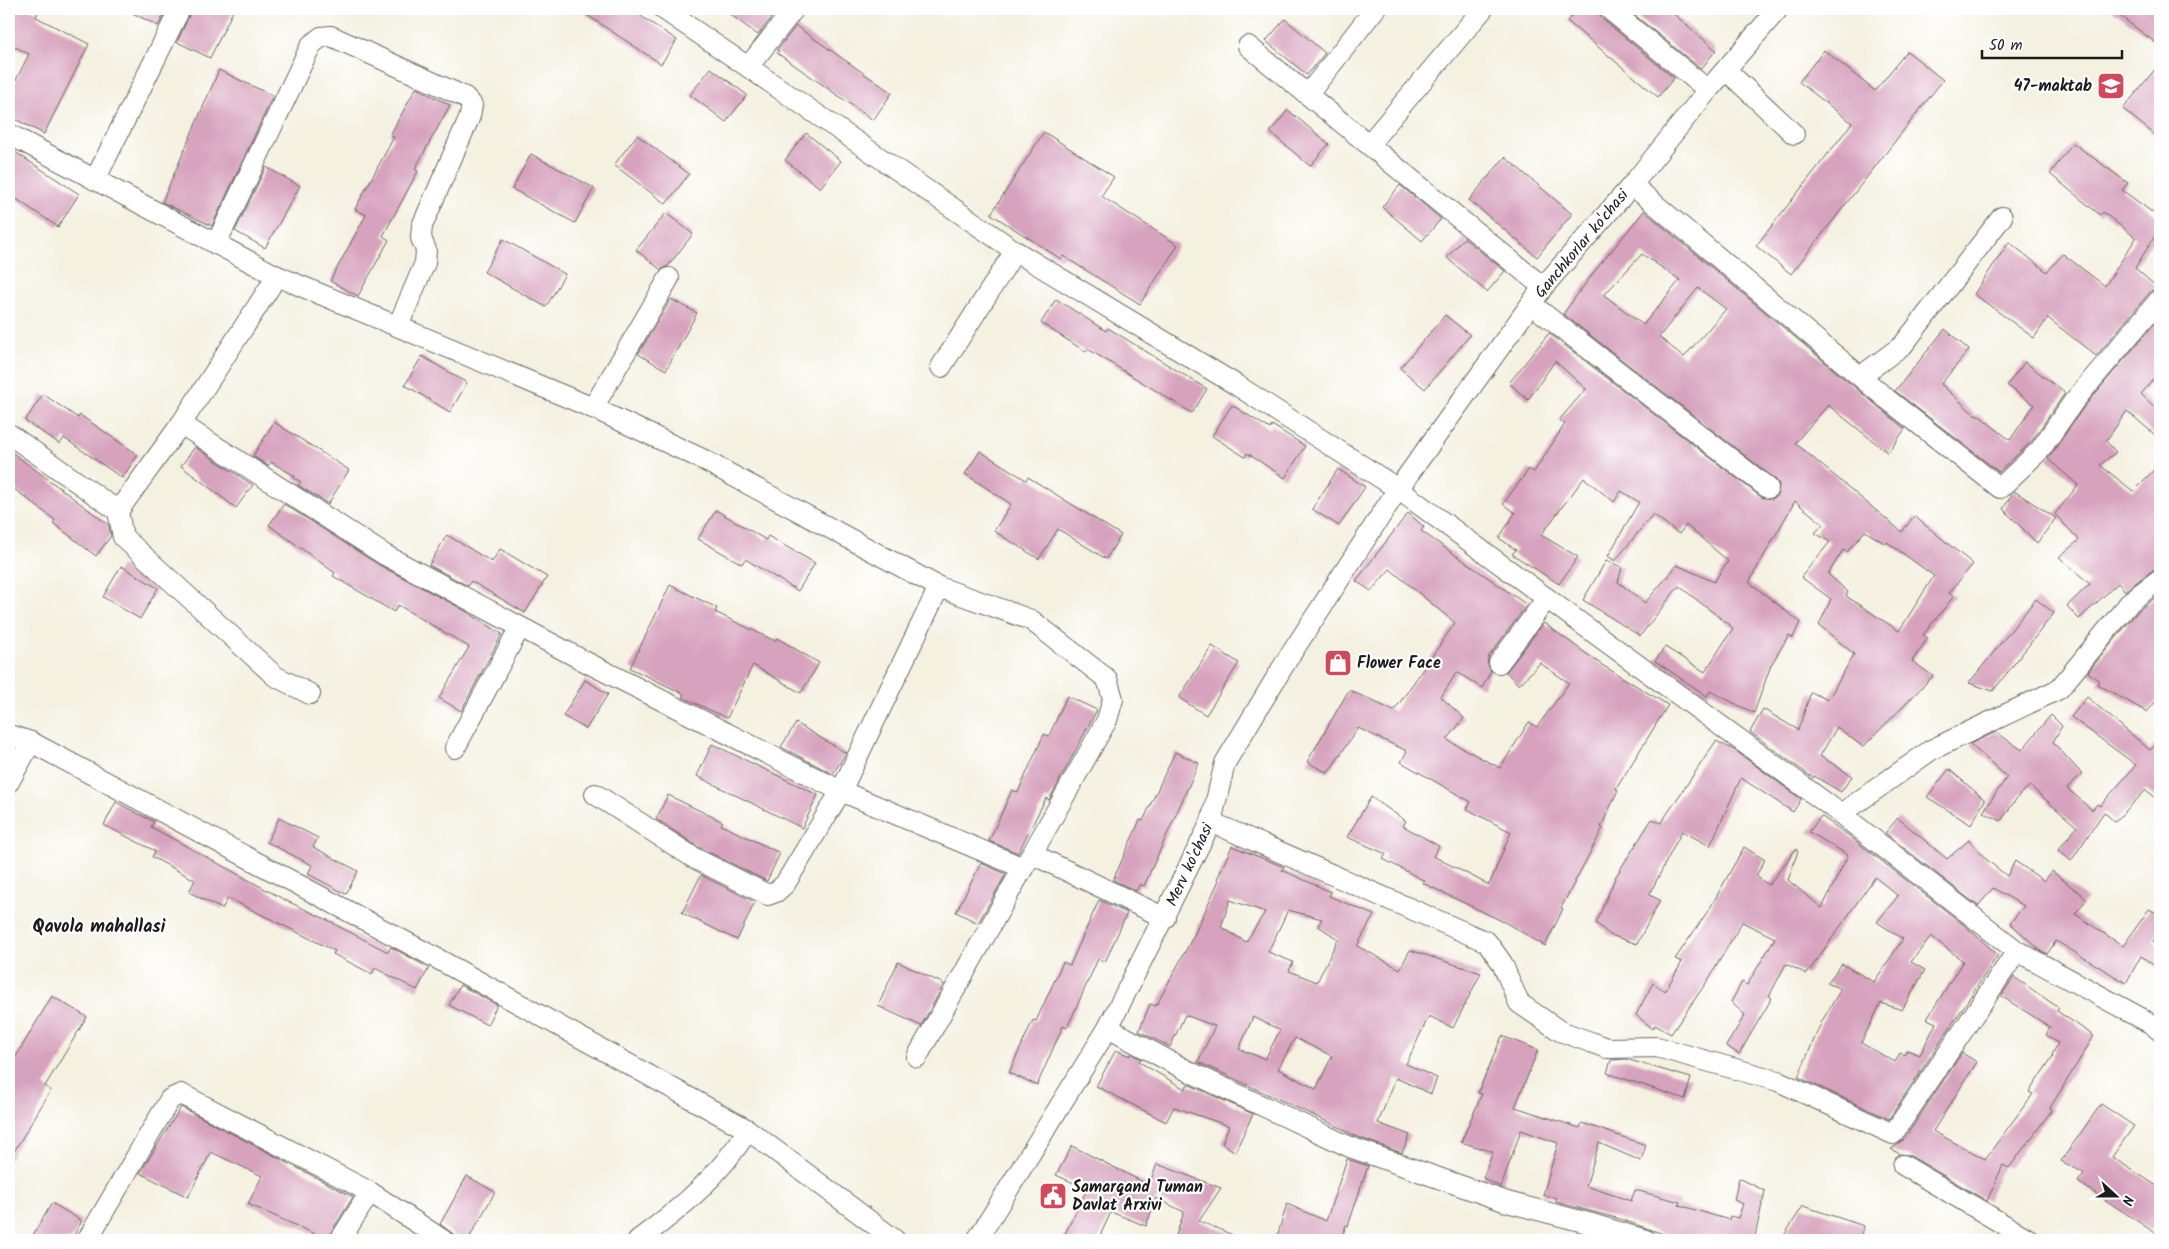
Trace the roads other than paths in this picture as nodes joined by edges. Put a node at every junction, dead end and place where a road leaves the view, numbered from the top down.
1 (180, 9) edge
2 (663, 9) edge
3 (794, 9) edge
4 (1375, 9) edge
5 (1483, 9) edge
6 (1610, 9) edge
7 (1778, 9) edge
8 (1248, 46) dead end
9 (748, 68) junction
10 (1726, 70) junction
11 (1708, 90) junction
12 (1308, 94) junction
13 (9, 134) edge
14 (1794, 134) dead end
15 (1369, 144) junction
16 (95, 180) junction
17 (1632, 185) junction
18 (2002, 217) dead end
19 (216, 244) junction
20 (1015, 251) junction
21 (277, 276) junction
22 (669, 278) dead end
23 (1543, 287) junction
24 (2160, 299) edge
25 (1531, 304) junction
26 (398, 326) junction
27 (941, 367) dead end
28 (1861, 376) junction
29 (593, 408) junction
30 (181, 424) junction
31 (9, 434) edge
32 (1768, 488) dead end
33 (1398, 490) junction
34 (118, 511) junction
35 (2160, 579) edge
36 (939, 587) junction
37 (1546, 598) junction
38 (520, 627) junction
39 (1499, 663) dead end
40 (310, 694) dead end
41 (9, 735) edge
42 (30, 742) junction
43 (455, 748) dead end
44 (9, 782) edge
45 (841, 792) junction
46 (595, 794) dead end
47 (1841, 814) junction
48 (1211, 822) junction
49 (1028, 861) junction
50 (1165, 918) junction
51 (2017, 951) junction
52 (1108, 1028) junction
53 (2160, 1031) edge
54 (917, 1058) dead end
55 (748, 1130) junction
56 (1903, 1165) dead end
57 (370, 1192) junction
58 (87, 1240) edge
59 (340, 1240) edge
60 (443, 1240) edge
61 (638, 1240) edge
62 (895, 1240) edge
63 (977, 1240) edge
64 (1646, 1240) edge
65 (2030, 1240) edge

1 - 16 street
2 - 9 street
3 - 9 street
4 - 12 street
5 - 15 street
6 - 11 street
7 - 10 street, Ganchkorlar ko'chasi
8 - 12 street
9 - 20 street
10 - 11 street, Ganchkorlar ko'chasi
10 - 14 street
11 - 17 street, Ganchkorlar ko'chasi
12 - 15 street
13 - 16 street
15 - 23 street
16 - 19 street
17 - 23 street, Ganchkorlar ko'chasi
17 - 28 street
18 - 28 street
19 - 21 street
19 - 26 street
20 - 27 street
20 - 33 street
21 - 26 street
21 - 30 street
22 - 29 street
23 - 25 street, Ganchkorlar ko'chasi
24 - 28 street
25 - 32 street
25 - 33 street, Ganchkorlar ko'chasi
26 - 29 street
29 - 36 street
30 - 34 street
30 - 38 street
31 - 34 street
33 - 37 street
33 - 48 street, Merv ko'chasi
34 - 40 street
35 - 47 street
36 - 45 street
36 - 49 street
37 - 39 street
37 - 47 street
38 - 43 street
38 - 45 street
41 - 42 street
42 - 44 street
42 - 55 street
45 - 46 street
45 - 49 street
47 - 51 street
48 - 50 street, Merv ko'chasi
48 - 51 street
49 - 50 street
49 - 54 street
50 - 52 street, Merv ko'chasi
51 - 53 street
52 - 63 street, Merv ko'chasi
52 - 64 street
55 - 61 street
55 - 62 street
56 - 65 street
57 - 58 street
57 - 59 street
57 - 60 street

